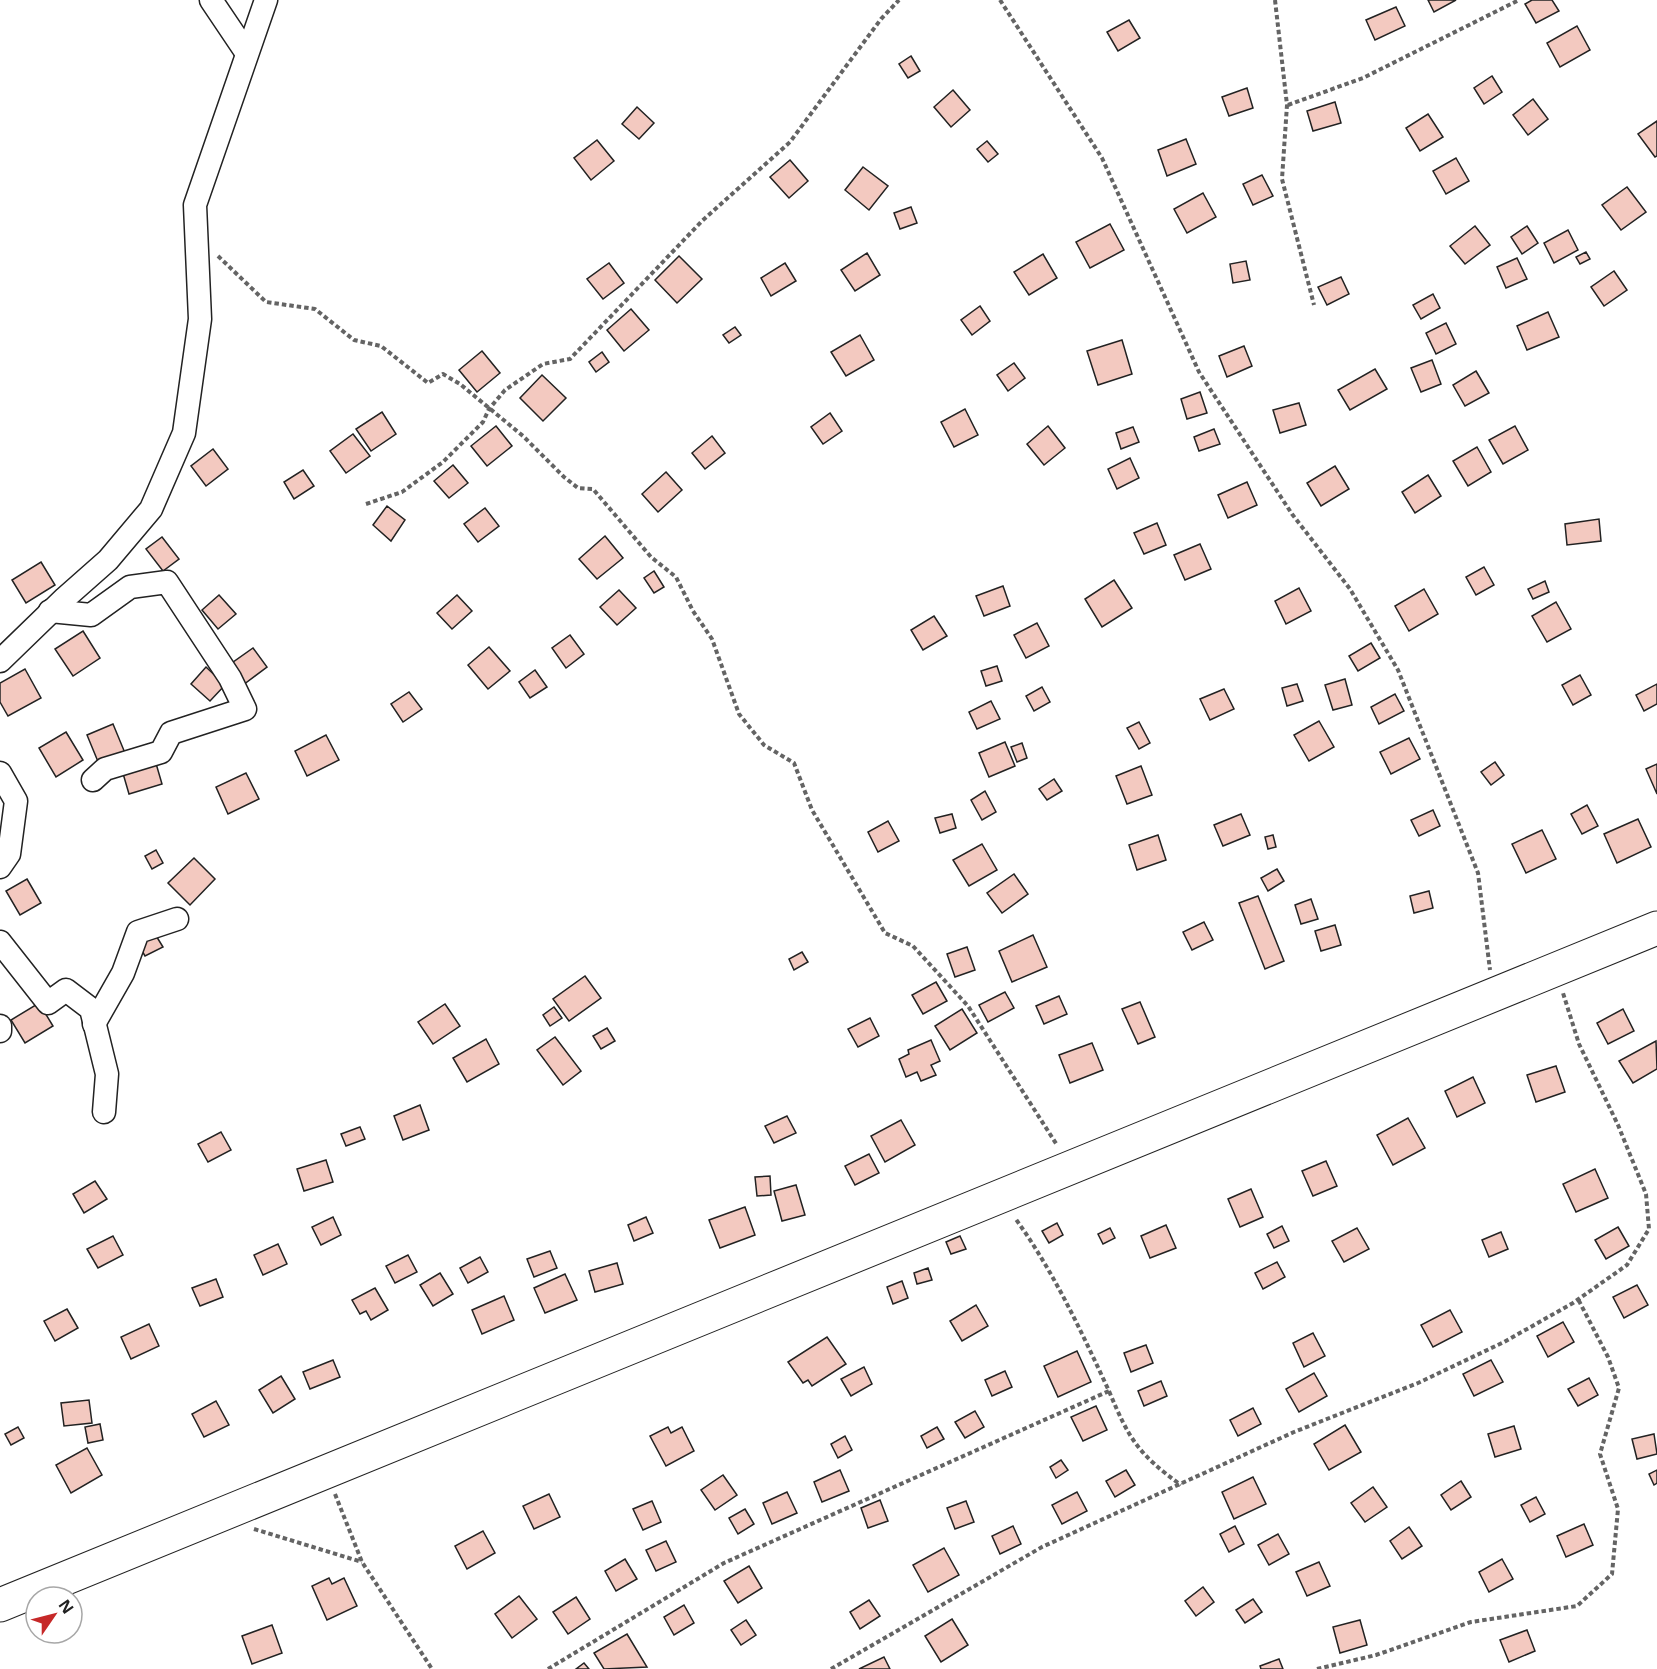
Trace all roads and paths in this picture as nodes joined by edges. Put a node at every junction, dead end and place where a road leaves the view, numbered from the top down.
1 (211, 0) edge
2 (266, 0) edge
3 (898, 0) edge
4 (1000, 0) edge
5 (1275, 0) edge
6 (1519, 0) edge
7 (246, 52) junction
8 (1287, 105) junction
9 (196, 239) junction
10 (1314, 305) dead end
11 (489, 409) junction
12 (366, 504) dead end
13 (50, 611) junction
14 (0, 661) edge
15 (0, 773) edge
16 (93, 780) dead end
17 (0, 867) edge
18 (177, 919) dead end
19 (1657, 928) edge
20 (4, 954) edge
21 (1556, 969) junction
22 (1492, 995) junction
23 (94, 1024) junction
24 (0, 1026) edge
25 (0, 1031) edge
26 (104, 1112) dead end
27 (1071, 1166) junction
28 (999, 1195) junction
29 (1578, 1299) junction
30 (1109, 1391) junction
31 (326, 1471) junction
32 (1181, 1485) junction
33 (215, 1517) junction
34 (362, 1562) junction
35 (0, 1605) edge
36 (432, 1669) edge
37 (548, 1669) edge
38 (831, 1669) edge
39 (1317, 1669) edge

1 - 7 street
2 - 7 street
3 - 11 path
4 - 22 path
5 - 8 path
6 - 8 path
7 - 9 street
8 - 10 path
9 - 11 path
9 - 13 street
11 - 12 path
11 - 27 path
13 - 14 street
13 - 16 street
15 - 17 street
18 - 23 street
19 - 21 highway
20 - 23 street
21 - 22 highway
21 - 29 path
22 - 27 highway
23 - 26 street
24 - 25 street
27 - 28 highway
28 - 30 path
28 - 31 highway
29 - 32 path
29 - 39 path
30 - 32 path
30 - 37 path
31 - 33 highway
31 - 34 path
32 - 38 path
33 - 34 path
33 - 35 highway
34 - 36 path

